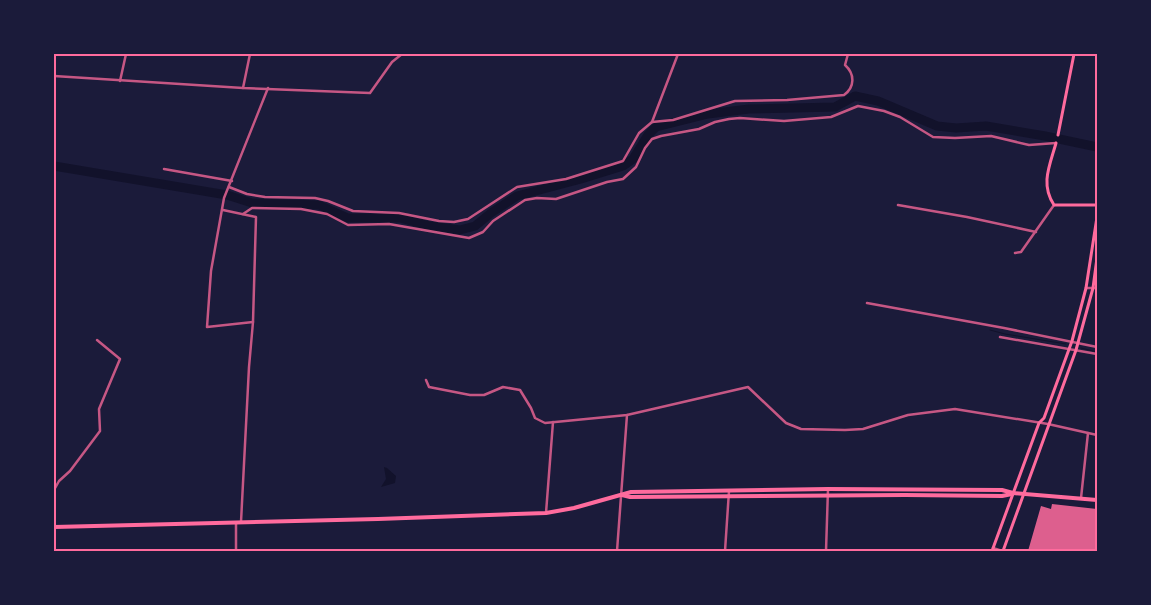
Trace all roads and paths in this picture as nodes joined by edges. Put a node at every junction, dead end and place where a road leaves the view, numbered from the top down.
1 (126, 54) edge
2 (250, 54) edge
3 (402, 54) edge
4 (678, 54) edge
5 (848, 54) edge
6 (1074, 54) edge
7 (54, 76) edge
8 (120, 81) junction
9 (242, 88) junction
10 (268, 88) junction
11 (652, 122) junction
12 (1058, 135) dead end
13 (1056, 143) joint
14 (164, 169) dead end
15 (232, 181) junction
16 (228, 189) junction
17 (898, 205) dead end
18 (1054, 205) junction
19 (1097, 205) edge
20 (223, 210) junction
21 (243, 214) junction
22 (1097, 217) edge
23 (1036, 232) junction
24 (1015, 253) dead end
25 (1097, 258) edge
26 (1086, 288) junction
27 (1092, 288) junction
28 (1097, 288) edge
29 (867, 303) dead end
30 (253, 322) junction
31 (1000, 337) dead end
32 (97, 340) dead end
33 (1072, 341) junction
34 (1078, 344) junction
35 (1097, 347) edge
36 (1070, 349) junction
37 (1076, 350) junction
38 (1097, 354) edge
39 (426, 380) dead end
40 (628, 415) junction
41 (553, 422) junction
42 (1039, 423) junction
43 (1048, 424) junction
44 (1088, 433) junction
45 (1097, 435) edge
46 (828, 489) junction
47 (54, 490) edge
48 (729, 493) junction
49 (1013, 493) junction
50 (1024, 494) junction
51 (622, 495) junction
52 (828, 496) junction
53 (1080, 498) junction
54 (1097, 500) edge
55 (546, 513) junction
56 (238, 522) junction
57 (54, 527) edge
58 (992, 550) edge
59 (236, 551) edge
60 (617, 551) edge
61 (726, 551) edge
62 (826, 551) edge
63 (1003, 551) edge

1 - 8 street
2 - 9 street
3 - 10 street
4 - 11 street
5 - 11 street
6 - 12 main road
7 - 8 street
8 - 9 street
9 - 10 street
10 - 15 street
11 - 16 street
13 - 18 main road
13 - 21 street
14 - 15 street
15 - 16 street
16 - 20 street
17 - 23 street
18 - 19 main road
18 - 23 street
20 - 21 street
20 - 30 street
21 - 30 street
22 - 26 main road
23 - 24 street
25 - 27 main road
26 - 27 street
26 - 33 main road
27 - 28 street
27 - 34 main road
29 - 33 street
30 - 56 street
31 - 36 street
32 - 47 street
33 - 34 street
33 - 36 main road
34 - 35 street
34 - 37 main road
36 - 37 street
36 - 42 main road
37 - 38 street
37 - 43 main road
39 - 41 street
40 - 41 street
40 - 42 street
40 - 51 street
41 - 55 street
42 - 43 street
42 - 49 main road
43 - 44 street
43 - 50 main road
44 - 45 street
44 - 53 street
46 - 48 main road
46 - 49 main road
46 - 52 street
48 - 51 main road
48 - 52 main road
48 - 61 street
49 - 50 main road
49 - 52 main road
49 - 58 main road
50 - 53 main road
50 - 63 main road
51 - 55 main road
51 - 60 street
52 - 62 street
53 - 54 main road
55 - 56 main road
56 - 57 main road
56 - 59 street
58 - 63 street

